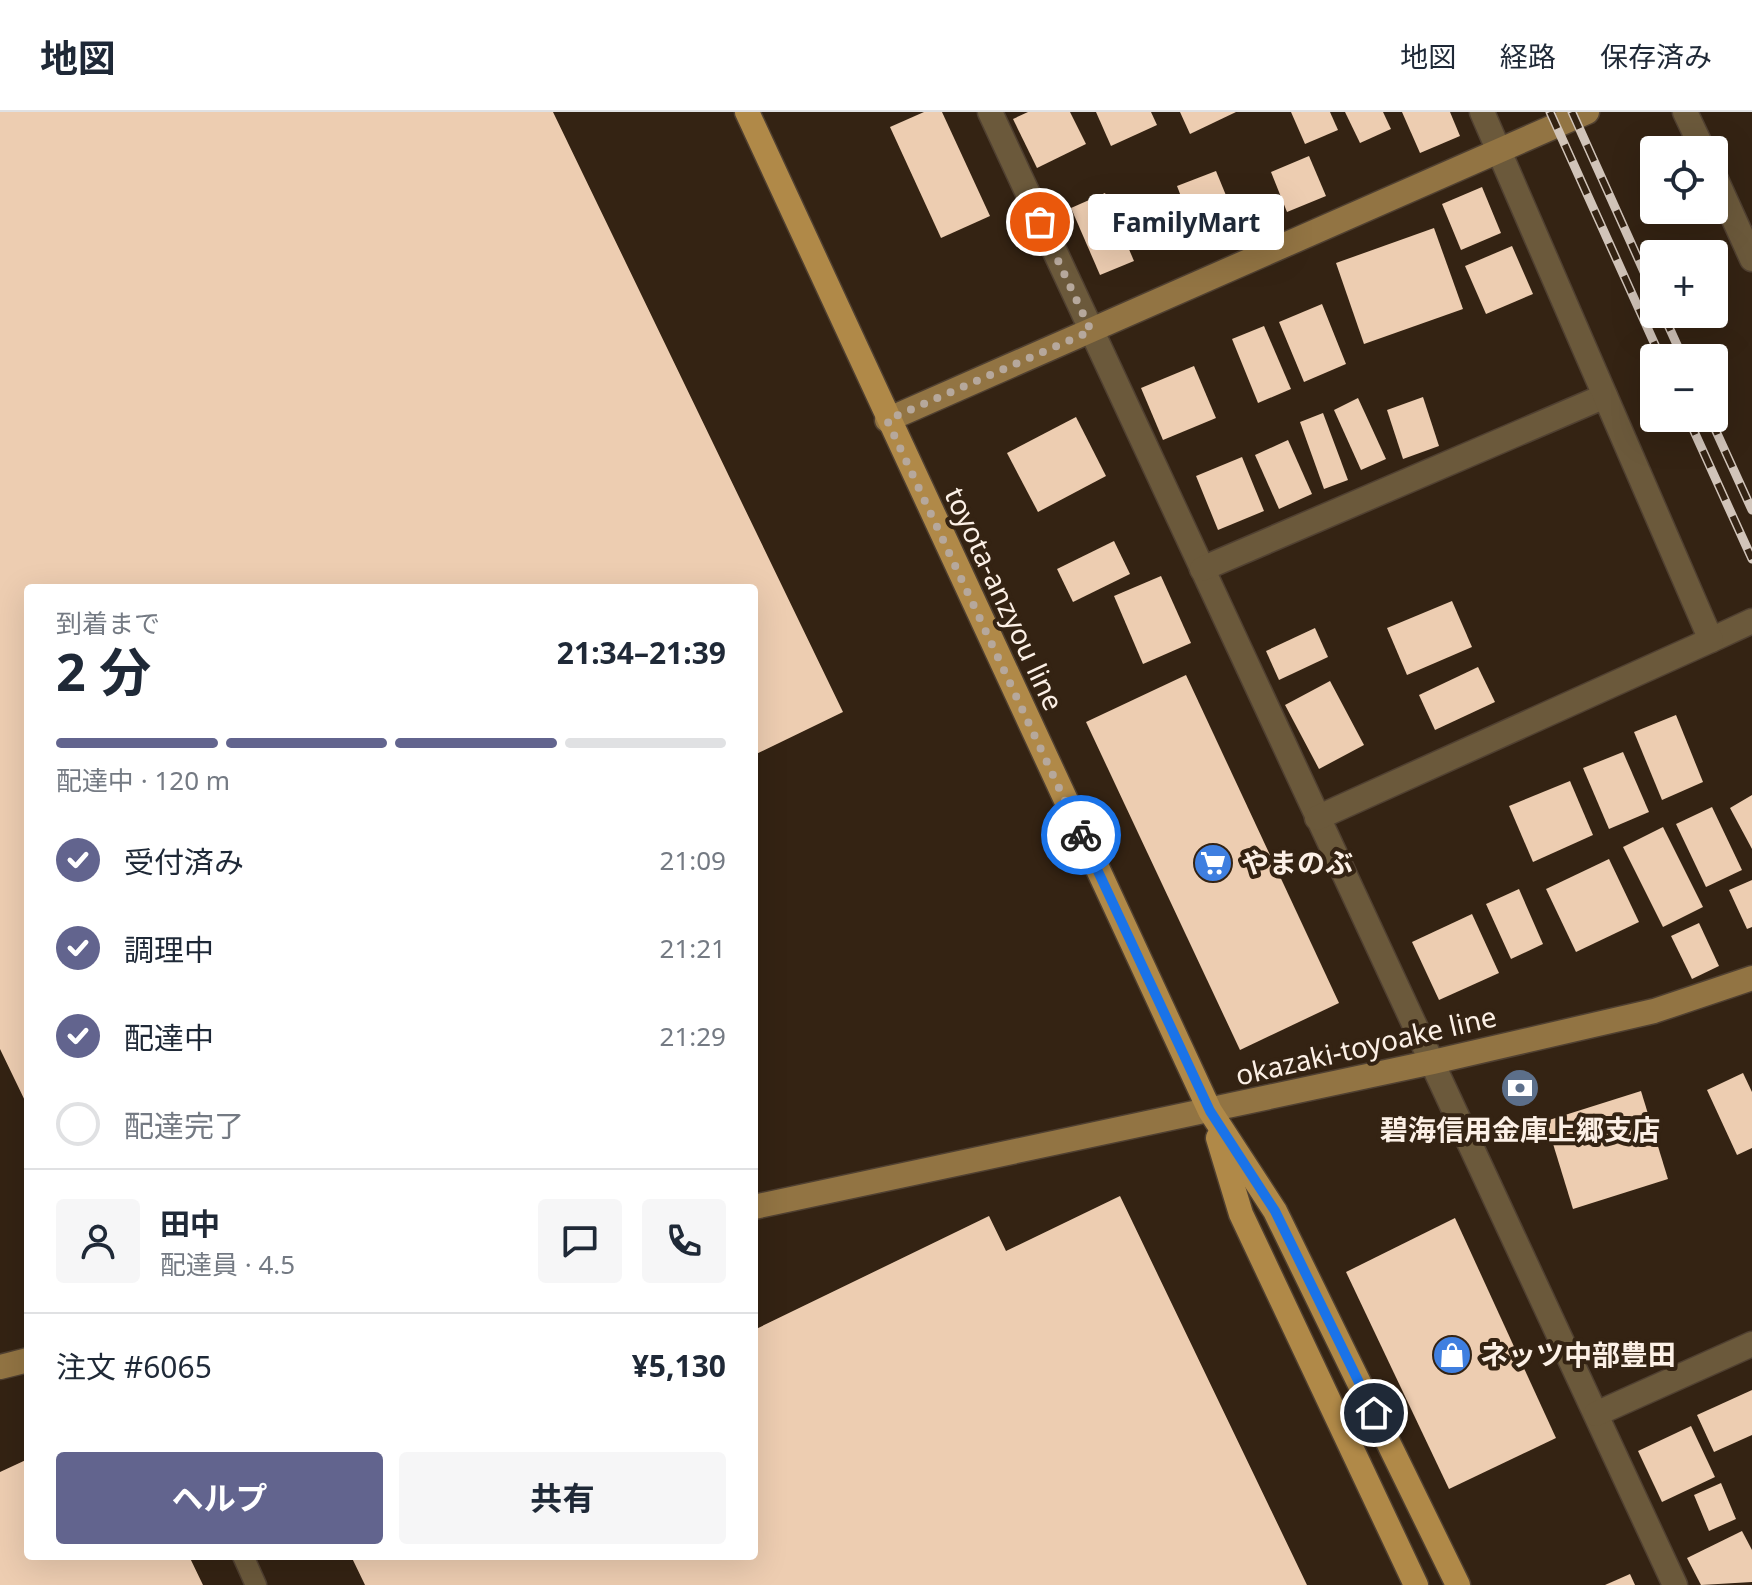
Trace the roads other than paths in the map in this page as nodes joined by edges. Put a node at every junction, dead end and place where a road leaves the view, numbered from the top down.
1 (747, 112) edge
2 (990, 112) edge
3 (1482, 112) edge
4 (1587, 112) edge
5 (1685, 112) edge
6 (1696, 136) edge
7 (1499, 150) junction
8 (1728, 206) edge
9 (1752, 259) edge
10 (1091, 331) junction
11 (1605, 396) junction
12 (887, 420) junction
13 (1202, 569) junction
14 (1752, 621) edge
15 (1711, 640) junction
16 (1317, 818) junction
17 (1752, 978) edge
18 (1433, 1062) junction
19 (1210, 1111) junction
20 (758, 1206) edge
21 (1752, 1344) edge
22 (24, 1361) edge
23 (0, 1367) edge
24 (1596, 1414) junction
25 (245, 1560) edge
26 (256, 1585) edge
27 (1416, 1585) edge
28 (1458, 1585) edge
29 (1675, 1585) edge

1 - 12 main road, toyota-anzyou line
2 - 10 street
3 - 7 street
4 - 7 main road
5 - 6 street
7 - 10 main road
7 - 11 street
8 - 9 street
10 - 12 main road
10 - 13 street
11 - 13 street
11 - 15 street
12 - 19 main road, toyota-anzyou line
13 - 16 street
14 - 15 street
15 - 16 street
16 - 18 street
17 - 18 main road, okazaki-toyoake line
18 - 19 main road, okazaki-toyoake line
18 - 24 street
19 - 20 main road, okazaki-toyoake line
19 - 27 main road, toyota-anzyou line
19 - 28 main road, toyota-anzyou line
21 - 24 street
22 - 23 main road
24 - 29 street
25 - 26 lane

